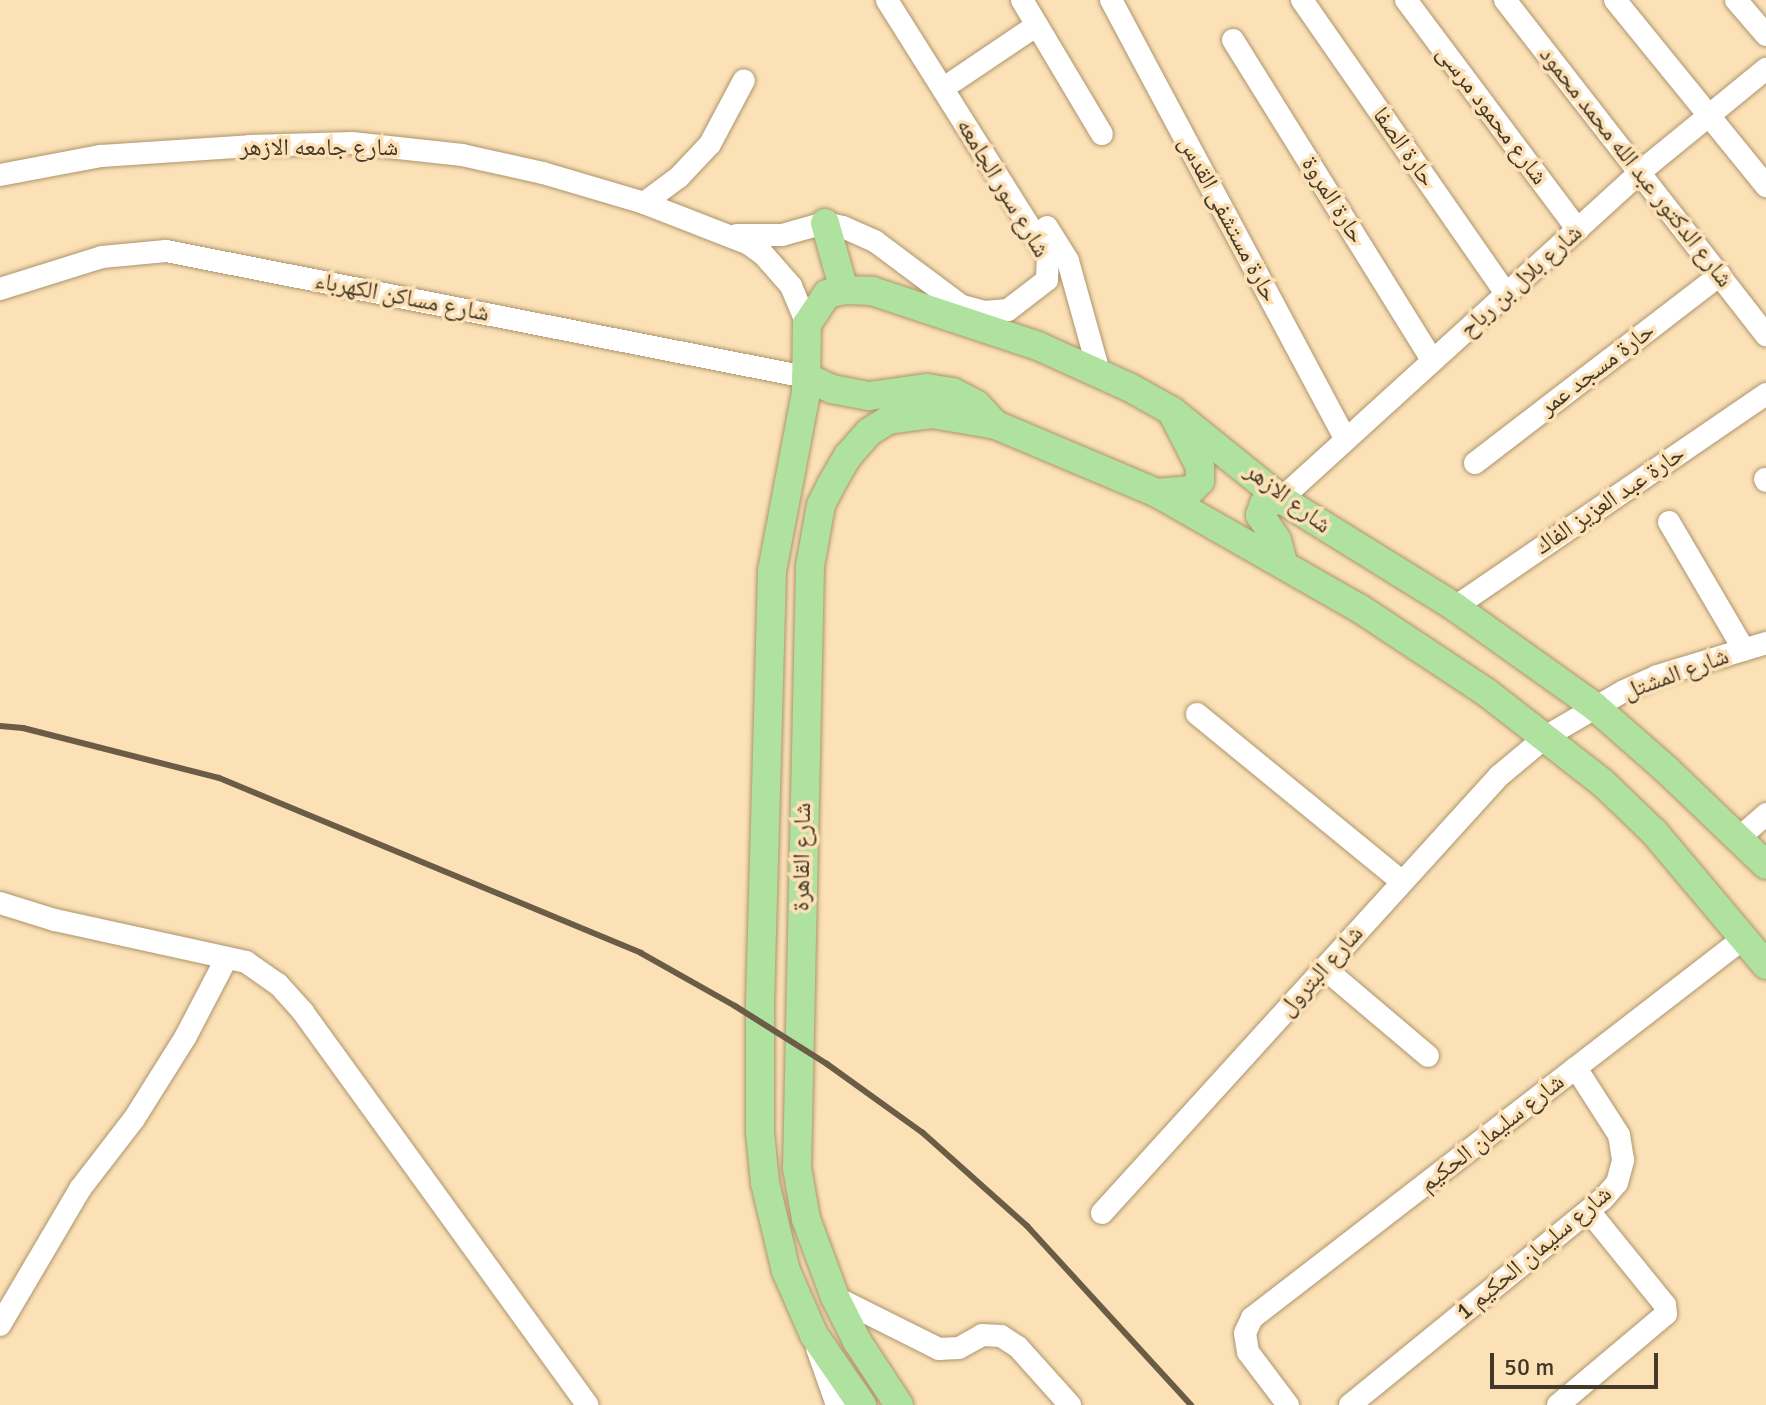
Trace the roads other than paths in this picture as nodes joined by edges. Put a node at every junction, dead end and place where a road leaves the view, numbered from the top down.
1 (887, 0) edge
2 (903, 0) edge
3 (1022, 0) edge
4 (1111, 0) edge
5 (1302, 0) edge
6 (1406, 0) edge
7 (1505, 0) edge
8 (1615, 0) edge
9 (1736, 0) edge
10 (1037, 25) junction
11 (1766, 35) edge
12 (1233, 40) dead end
13 (1766, 69) edge
14 (744, 80) dead end
15 (954, 81) junction
16 (1709, 116) junction
17 (1102, 134) dead end
18 (1640, 172) junction
19 (0, 175) edge
20 (1766, 186) edge
21 (644, 203) junction
22 (825, 223) junction
23 (1578, 230) junction
24 (724, 233) junction
25 (1720, 275) junction
26 (0, 289) edge
27 (844, 290) junction
28 (1506, 294) junction
29 (807, 324) junction
30 (1766, 335) edge
31 (1432, 360) junction
32 (1099, 372) junction
33 (806, 377) junction
34 (1766, 394) edge
35 (1172, 411) junction
36 (996, 425) junction
37 (1345, 438) junction
38 (1475, 463) dead end
39 (1157, 493) junction
40 (1281, 499) junction
41 (1669, 522) dead end
42 (1283, 562) junction
43 (1455, 607) junction
44 (1766, 643) edge
45 (1744, 650) junction
46 (1594, 706) junction
47 (1197, 714) dead end
48 (1547, 736) junction
49 (1766, 814) edge
50 (1740, 837) junction
51 (1766, 865) edge
52 (1402, 882) junction
53 (0, 903) edge
54 (1744, 938) junction
55 (226, 959) junction
56 (1766, 965) edge
57 (1324, 968) junction
58 (1428, 1056) dead end
59 (1576, 1068) junction
60 (1589, 1211) junction
61 (1102, 1213) dead end
62 (835, 1297) junction
63 (0, 1325) edge
64 (814, 1335) junction
65 (587, 1405) edge
66 (837, 1405) edge
67 (862, 1405) edge
68 (899, 1405) edge
69 (1070, 1405) edge
70 (1288, 1405) edge
71 (1350, 1405) edge
72 (1558, 1405) edge

1 - 22 street, شارع سور الجامعه
2 - 15 street, شارع سور الجامعه
3 - 10 street
4 - 37 street, حارة مستشفى القدس
5 - 28 street, حارة الصفا
6 - 23 street, شارع محمود مرسى
7 - 18 street, شارع الدكتور عبد الله محمد محمود
8 - 16 street
9 - 11 street
10 - 15 street
10 - 17 street
12 - 31 street, حارة المروة
13 - 16 street, شارع بلال بن رباح
14 - 21 street
15 - 32 street, شارع سور الجامعه
16 - 18 street, شارع بلال بن رباح
16 - 20 street
18 - 23 street, شارع بلال بن رباح
18 - 25 street, شارع الدكتور عبد الله محمد محمود
19 - 21 street, شارع جامعه الازهر
21 - 24 street, شارع جامعه الازهر
22 - 24 street, شارع جامعه الازهر
22 - 27 main road
23 - 28 street, شارع بلال بن رباح
24 - 29 street, شارع جامعه الازهر
25 - 30 street, شارع الدكتور عبد الله محمد محمود
25 - 38 street, حارة مسجد عمر
26 - 33 street, شارع مساكن الكهرباء
27 - 29 main road
27 - 32 main road, شارع الازهر
28 - 31 street, شارع بلال بن رباح
29 - 33 main road
31 - 37 street, شارع بلال بن رباح
32 - 35 main road, شارع الازهر
33 - 36 main road
33 - 64 main road, شارع القاهرة
34 - 43 street, حارة عبد العزيز الفاك
35 - 39 main road
35 - 40 main road, شارع الازهر
36 - 39 main road
36 - 62 main road, شارع القاهرة
37 - 40 street, شارع بلال بن رباح
39 - 42 main road
40 - 42 main road
40 - 43 main road, شارع الازهر
41 - 45 street
42 - 48 main road
43 - 46 main road, شارع الازهر
44 - 45 street, شارع المشتل
45 - 46 street, شارع المشتل
46 - 48 street, شارع المشتل
46 - 50 main road, شارع الازهر
47 - 52 street
48 - 52 street, شارع البترول
48 - 54 main road
49 - 50 street
50 - 51 main road, شارع الازهر
52 - 57 street, شارع البترول
53 - 55 street
54 - 56 main road
54 - 59 street, شارع سليمان الحكيم
55 - 63 street
55 - 65 street
57 - 58 street
57 - 61 street, شارع البترول
59 - 60 street, شارع سليمان الحكيم 1
59 - 70 street, شارع سليمان الحكيم
60 - 71 street, شارع سليمان الحكيم 1
60 - 72 street
62 - 68 main road, شارع القاهرة
62 - 69 street
64 - 66 street, شارع القاهرة
64 - 67 main road, شارع القاهرة

